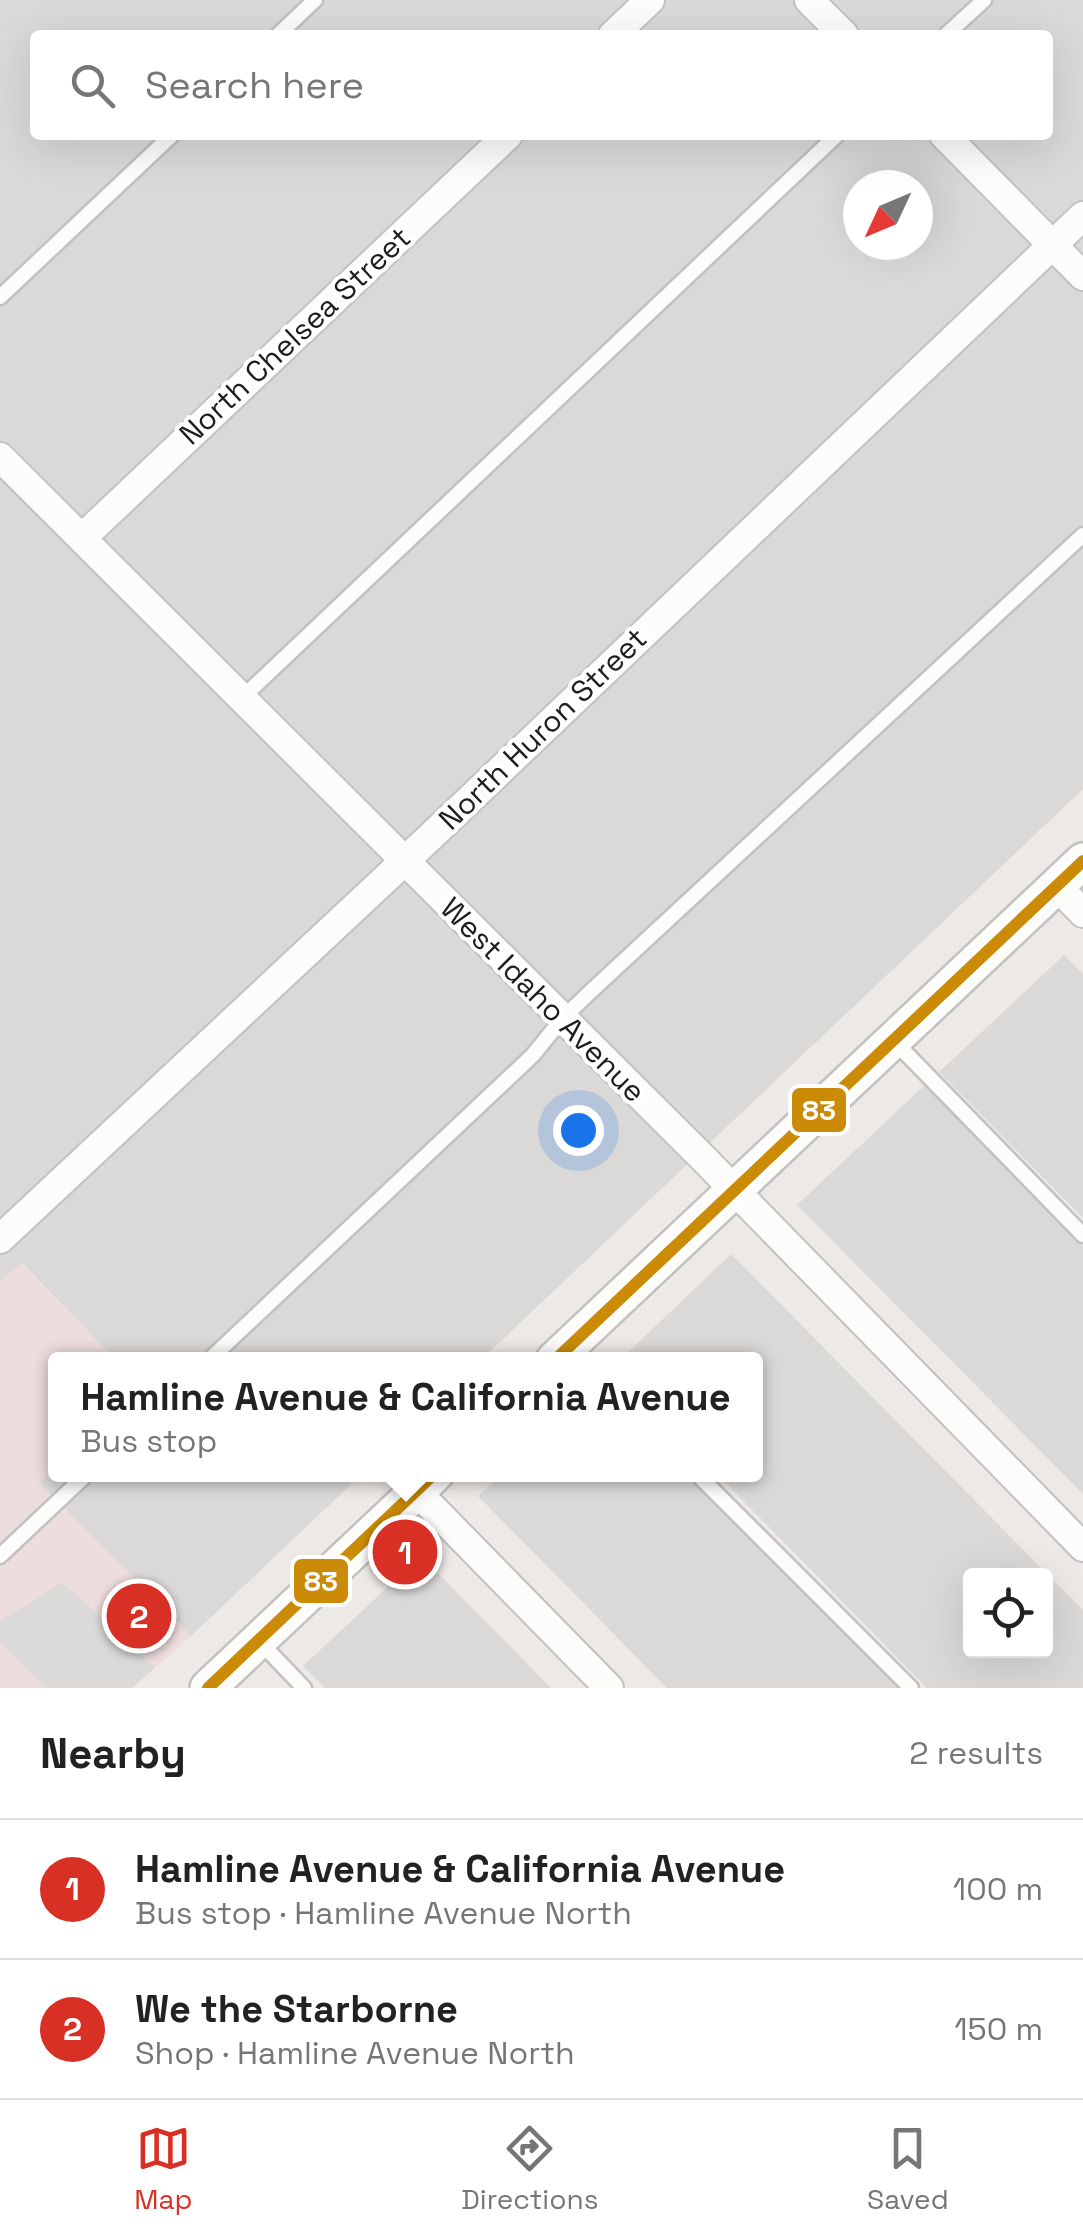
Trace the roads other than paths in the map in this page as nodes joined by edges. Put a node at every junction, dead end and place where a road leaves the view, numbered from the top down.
1 (315, 0) edge
2 (650, 0) edge
3 (809, 0) edge
4 (984, 0) edge
5 (283, 30) edge
6 (619, 30) edge
7 (839, 30) edge
8 (951, 30) edge
9 (167, 140) edge
10 (503, 140) edge
11 (832, 140) edge
12 (949, 140) edge
13 (1083, 216) edge
14 (1052, 245) junction
15 (1083, 276) edge
16 (0, 297) edge
17 (0, 457) edge
18 (1083, 536) edge
19 (82, 537) junction
20 (243, 697) junction
21 (1083, 861) edge
22 (403, 862) junction
23 (1057, 886) junction
24 (1083, 913) edge
25 (562, 1019) junction
26 (893, 1040) junction
27 (734, 1190) junction
28 (1083, 1234) edge
29 (0, 1239) edge
30 (217, 1352) edge
31 (571, 1352) edge
32 (79, 1482) edge
33 (705, 1482) edge
34 (426, 1483) edge
35 (1083, 1548) edge
36 (0, 1556) edge
37 (258, 1640) junction
38 (208, 1688) edge
39 (304, 1688) edge
40 (609, 1688) edge
41 (912, 1688) edge

1 - 5 lane
2 - 6 street
3 - 7 street
4 - 8 lane
9 - 16 lane
10 - 19 street, North Chelsea Street
11 - 20 lane
12 - 14 street
13 - 14 street, North Huron Street
14 - 15 street
14 - 22 street, North Huron Street
17 - 19 street, West Idaho Avenue
18 - 25 lane
19 - 20 street, West Idaho Avenue
20 - 22 street, West Idaho Avenue
21 - 23 street
22 - 25 street, West Idaho Avenue
22 - 29 street, North Huron Street
23 - 24 street
23 - 26 street
25 - 27 street, West Idaho Avenue
25 - 30 lane
26 - 27 street
26 - 28 lane
27 - 31 street
27 - 35 street, West Idaho Avenue
32 - 36 lane
33 - 41 lane
34 - 37 street
34 - 40 street
37 - 38 street
37 - 39 lane

